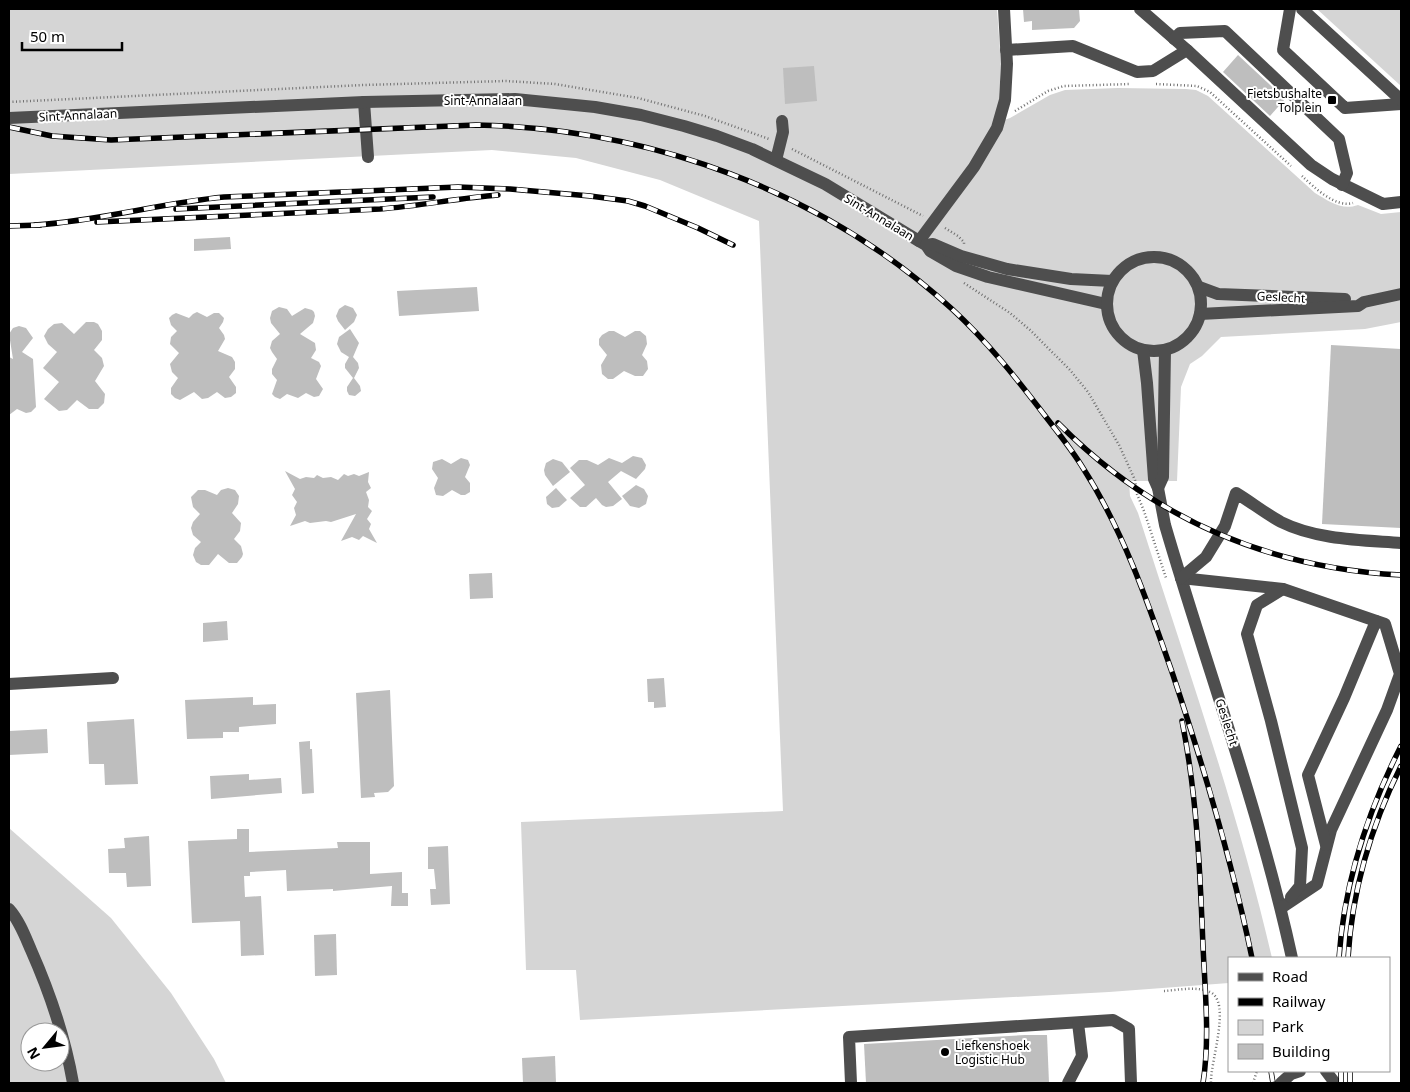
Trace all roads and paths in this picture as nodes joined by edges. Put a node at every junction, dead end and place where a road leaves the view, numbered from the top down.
1 (1004, 9) edge
2 (1140, 9) edge
3 (1290, 9) edge
4 (1302, 9) edge
5 (1174, 39) junction
6 (1006, 50) junction
7 (1187, 50) junction
8 (1136, 84) dead end
9 (1154, 84) dead end
10 (9, 102) edge
11 (364, 102) junction
12 (1401, 102) edge
13 (1000, 117) junction
14 (9, 118) edge
15 (782, 122) dead end
16 (780, 143) junction
17 (368, 157) dead end
18 (776, 160) junction
19 (1342, 184) junction
20 (1363, 195) junction
21 (1401, 202) edge
22 (934, 221) junction
23 (923, 243) junction
24 (960, 256) junction
25 (1112, 281) junction
26 (963, 283) dead end
27 (1198, 287) junction
28 (1401, 294) edge
29 (1364, 302) junction
30 (1106, 304) junction
31 (1200, 314) junction
32 (1143, 350) junction
33 (1165, 350) junction
34 (1158, 488) junction
35 (1401, 543) edge
36 (1181, 578) junction
37 (1169, 586) dead end
38 (1283, 589) junction
39 (1376, 621) junction
40 (113, 678) dead end
41 (9, 684) edge
42 (1327, 847) junction
43 (1281, 908) junction
44 (9, 909) edge
45 (1292, 957) edge
46 (1164, 991) dead end
47 (1078, 1022) junction
48 (1297, 1072) edge
49 (1327, 1072) edge
50 (73, 1083) edge
51 (851, 1083) edge
52 (1068, 1083) edge
53 (1131, 1083) edge
54 (1211, 1083) edge
55 (1279, 1083) edge
56 (1335, 1083) edge

1 - 6 street
2 - 5 street
3 - 12 street
4 - 12 street
5 - 7 street
5 - 19 street
6 - 7 street
6 - 13 street
7 - 19 street
8 - 13 path
9 - 20 path
10 - 16 path
11 - 14 street, Sint-Annalaan
11 - 17 street
11 - 18 street, Sint-Annalaan
13 - 22 street
15 - 16 street
16 - 18 street
16 - 22 path
18 - 23 street, Sint-Annalaan
19 - 20 street
20 - 21 street
22 - 23 street
22 - 24 path
23 - 24 street, Sint-Annalaan
23 - 30 street, Sint-Annalaan
24 - 25 street, Sint-Annalaan
25 - 27 street
25 - 30 street
26 - 37 path
27 - 29 street, Geslecht
27 - 31 street
28 - 29 street, Geslecht
29 - 31 street, Geslecht
30 - 32 street
31 - 33 street
32 - 33 street
32 - 34 street, Geslecht
33 - 34 street, Geslecht
34 - 36 street, Geslecht
35 - 36 street
36 - 38 street
36 - 43 street, Geslecht
38 - 39 street
38 - 43 street
39 - 42 street
39 - 42 street
40 - 41 street
42 - 43 street
43 - 45 street, Geslecht
44 - 50 street
46 - 54 path
47 - 51 street
47 - 52 street
47 - 53 street
48 - 55 street
49 - 56 street

